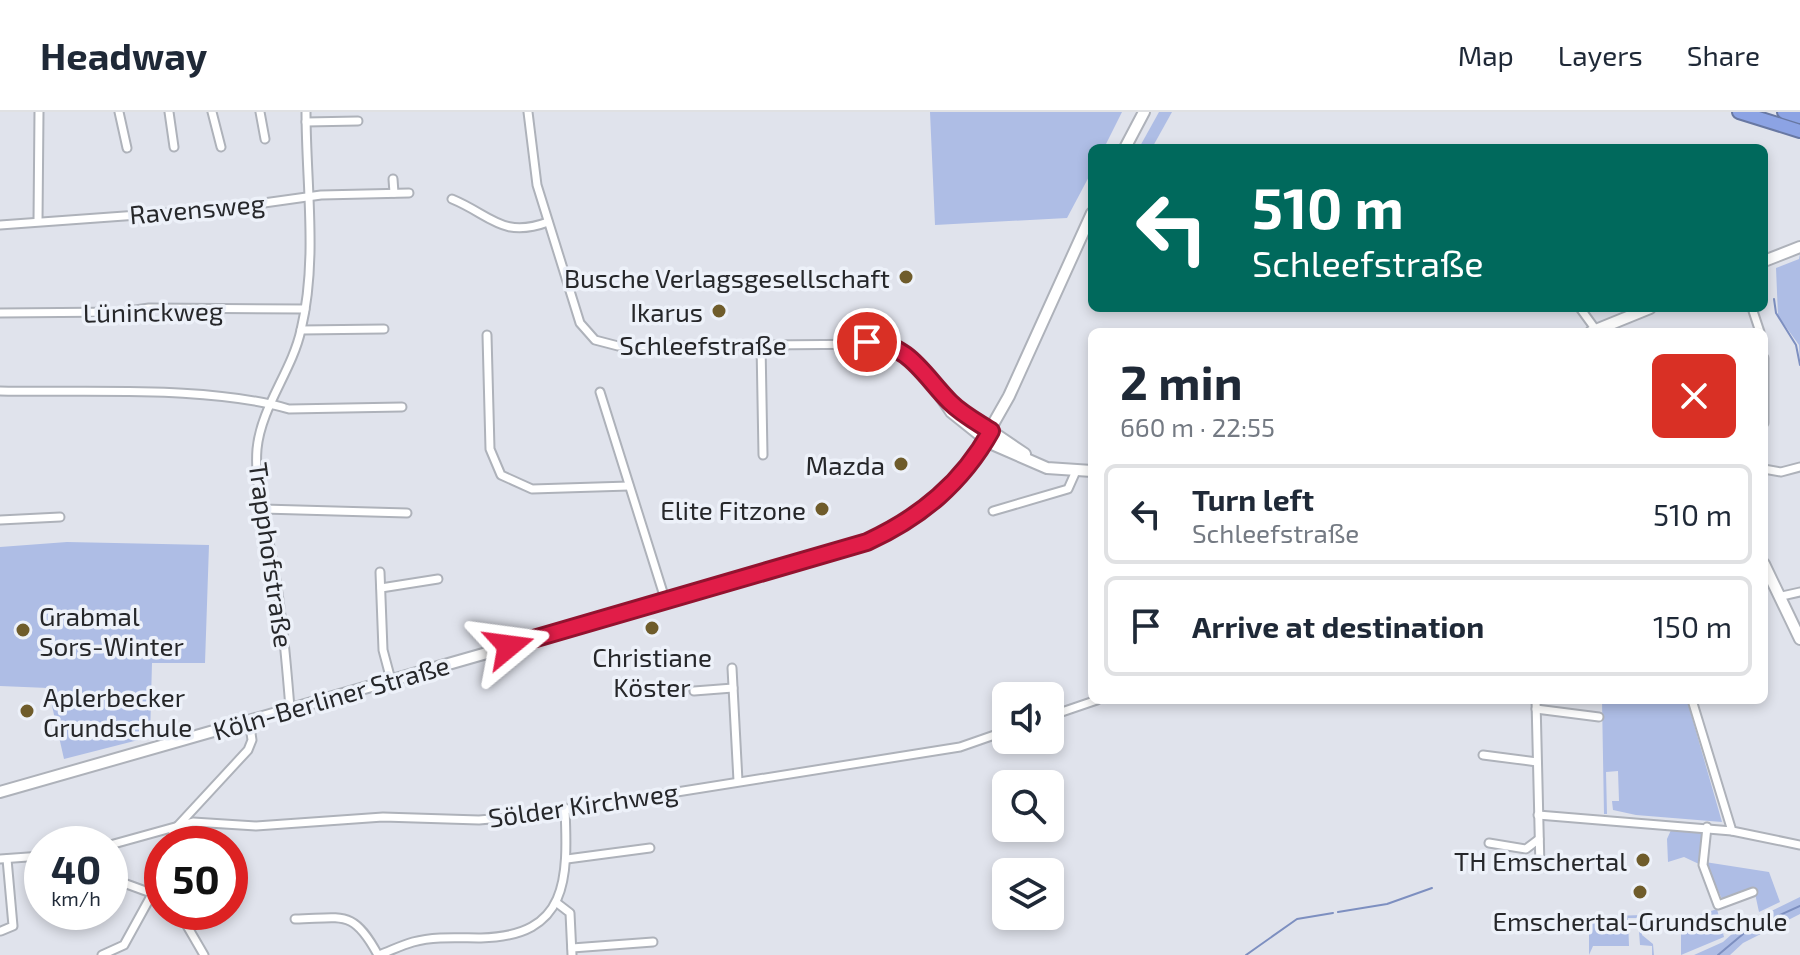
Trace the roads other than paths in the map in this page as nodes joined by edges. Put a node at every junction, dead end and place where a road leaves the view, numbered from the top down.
1 (39, 112) edge
2 (119, 112) edge
3 (169, 112) edge
4 (212, 112) edge
5 (260, 112) edge
6 (306, 112) edge
7 (528, 112) edge
8 (1144, 112) edge
9 (1739, 112) edge
10 (1784, 112) edge
11 (1800, 117) edge
12 (358, 121) dead end
13 (306, 122) junction
14 (1800, 131) edge
15 (265, 139) dead end
16 (1127, 144) edge
17 (174, 147) dead end
18 (221, 147) dead end
19 (127, 148) dead end
20 (393, 179) dead end
21 (394, 193) junction
22 (409, 193) dead end
23 (309, 197) junction
24 (452, 199) dead end
25 (38, 221) junction
26 (548, 222) junction
27 (1088, 222) edge
28 (0, 225) edge
29 (1800, 247) edge
30 (1768, 259) edge
31 (305, 309) junction
32 (1640, 312) edge
33 (0, 313) edge
34 (1602, 328) edge
35 (384, 329) dead end
36 (301, 330) junction
37 (487, 335) dead end
38 (761, 344) junction
39 (0, 391) edge
40 (600, 392) dead end
41 (272, 403) junction
42 (402, 407) dead end
43 (988, 436) junction
44 (763, 455) dead end
45 (1800, 467) edge
46 (1768, 470) edge
47 (1076, 471) junction
48 (1088, 471) edge
49 (629, 486) junction
50 (263, 509) junction
51 (993, 511) dead end
52 (377, 512) junction
53 (407, 513) dead end
54 (60, 517) dead end
55 (0, 520) edge
56 (377, 523) dead end
57 (1768, 571) edge
58 (380, 572) dead end
59 (438, 579) dead end
60 (381, 588) junction
61 (1768, 589) edge
62 (1779, 590) junction
63 (1800, 592) edge
64 (666, 602) junction
65 (1800, 639) edge
66 (732, 668) dead end
67 (391, 680) junction
68 (733, 688) junction
69 (694, 691) dead end
70 (1088, 703) edge
71 (1536, 704) edge
72 (1693, 704) edge
73 (290, 708) junction
74 (1064, 711) edge
75 (1599, 717) dead end
76 (249, 720) junction
77 (992, 736) edge
78 (1483, 755) dead end
79 (1537, 762) junction
80 (738, 781) junction
81 (0, 792) edge
82 (565, 808) junction
83 (1538, 815) junction
84 (185, 823) junction
85 (180, 826) edge
86 (1707, 827) junction
87 (1732, 831) junction
88 (1539, 839) junction
89 (128, 840) edge
90 (1489, 843) dead end
91 (1800, 845) edge
92 (650, 848) dead end
93 (24, 857) edge
94 (4, 859) edge
95 (567, 859) junction
96 (1540, 868) dead end
97 (1753, 892) dead end
98 (557, 903) junction
99 (144, 909) edge
100 (295, 919) dead end
101 (189, 930) edge
102 (1, 931) edge
103 (653, 942) dead end
104 (572, 951) edge
105 (102, 955) edge
106 (204, 955) edge
107 (379, 955) edge

1 - 25 street
2 - 19 street
3 - 17 street
4 - 18 street
5 - 15 street
6 - 13 street, Trapphofstraße
7 - 26 street, Schleefstraße
8 - 16 main road
9 - 14 highway
10 - 11 highway
12 - 13 street
13 - 23 street, Trapphofstraße
20 - 21 street
21 - 22 street, Ravensweg
21 - 23 street, Ravensweg
23 - 25 street, Ravensweg
23 - 31 street, Trapphofstraße
24 - 26 street
25 - 28 street, Ravensweg
26 - 38 street, Schleefstraße
27 - 43 main road, Köln-Berliner Straße
29 - 30 main road
31 - 33 street, Lüninckweg
31 - 36 street, Trapphofstraße
32 - 34 main road
35 - 36 street
36 - 41 street, Trapphofstraße
37 - 49 street
38 - 43 street, Schleefstraße
38 - 44 street
39 - 41 street
40 - 49 street
41 - 42 street
41 - 50 street, Trapphofstraße
43 - 47 main road
43 - 64 main road, Köln-Berliner Straße
45 - 46 street
47 - 48 main road
47 - 51 street
49 - 64 street
50 - 52 street
50 - 73 street, Trapphofstraße
52 - 53 street
52 - 56 street
54 - 55 street
57 - 62 main road
58 - 60 street
59 - 60 street
60 - 67 street
61 - 62 street
62 - 63 street
62 - 65 main road
64 - 67 main road, Köln-Berliner Straße
66 - 68 street
67 - 73 main road, Köln-Berliner Straße
68 - 69 street
68 - 80 street
70 - 74 street
71 - 75 street
71 - 79 street
72 - 87 street
73 - 76 main road, Köln-Berliner Straße
76 - 81 main road, Köln-Berliner Straße
76 - 84 street
77 - 80 street, Sölder Kirchweg
78 - 79 street
79 - 83 street
80 - 82 street, Sölder Kirchweg
82 - 84 street, Sölder Kirchweg
82 - 95 street
83 - 86 street
83 - 88 street
84 - 85 street
84 - 89 street, Sölder Kirchweg
86 - 87 street
86 - 97 street
87 - 91 street
88 - 90 street
88 - 96 street
92 - 95 street
93 - 94 street
94 - 102 street
95 - 98 street
98 - 104 street
98 - 107 street
99 - 105 street
100 - 107 street
101 - 106 street
103 - 104 street

